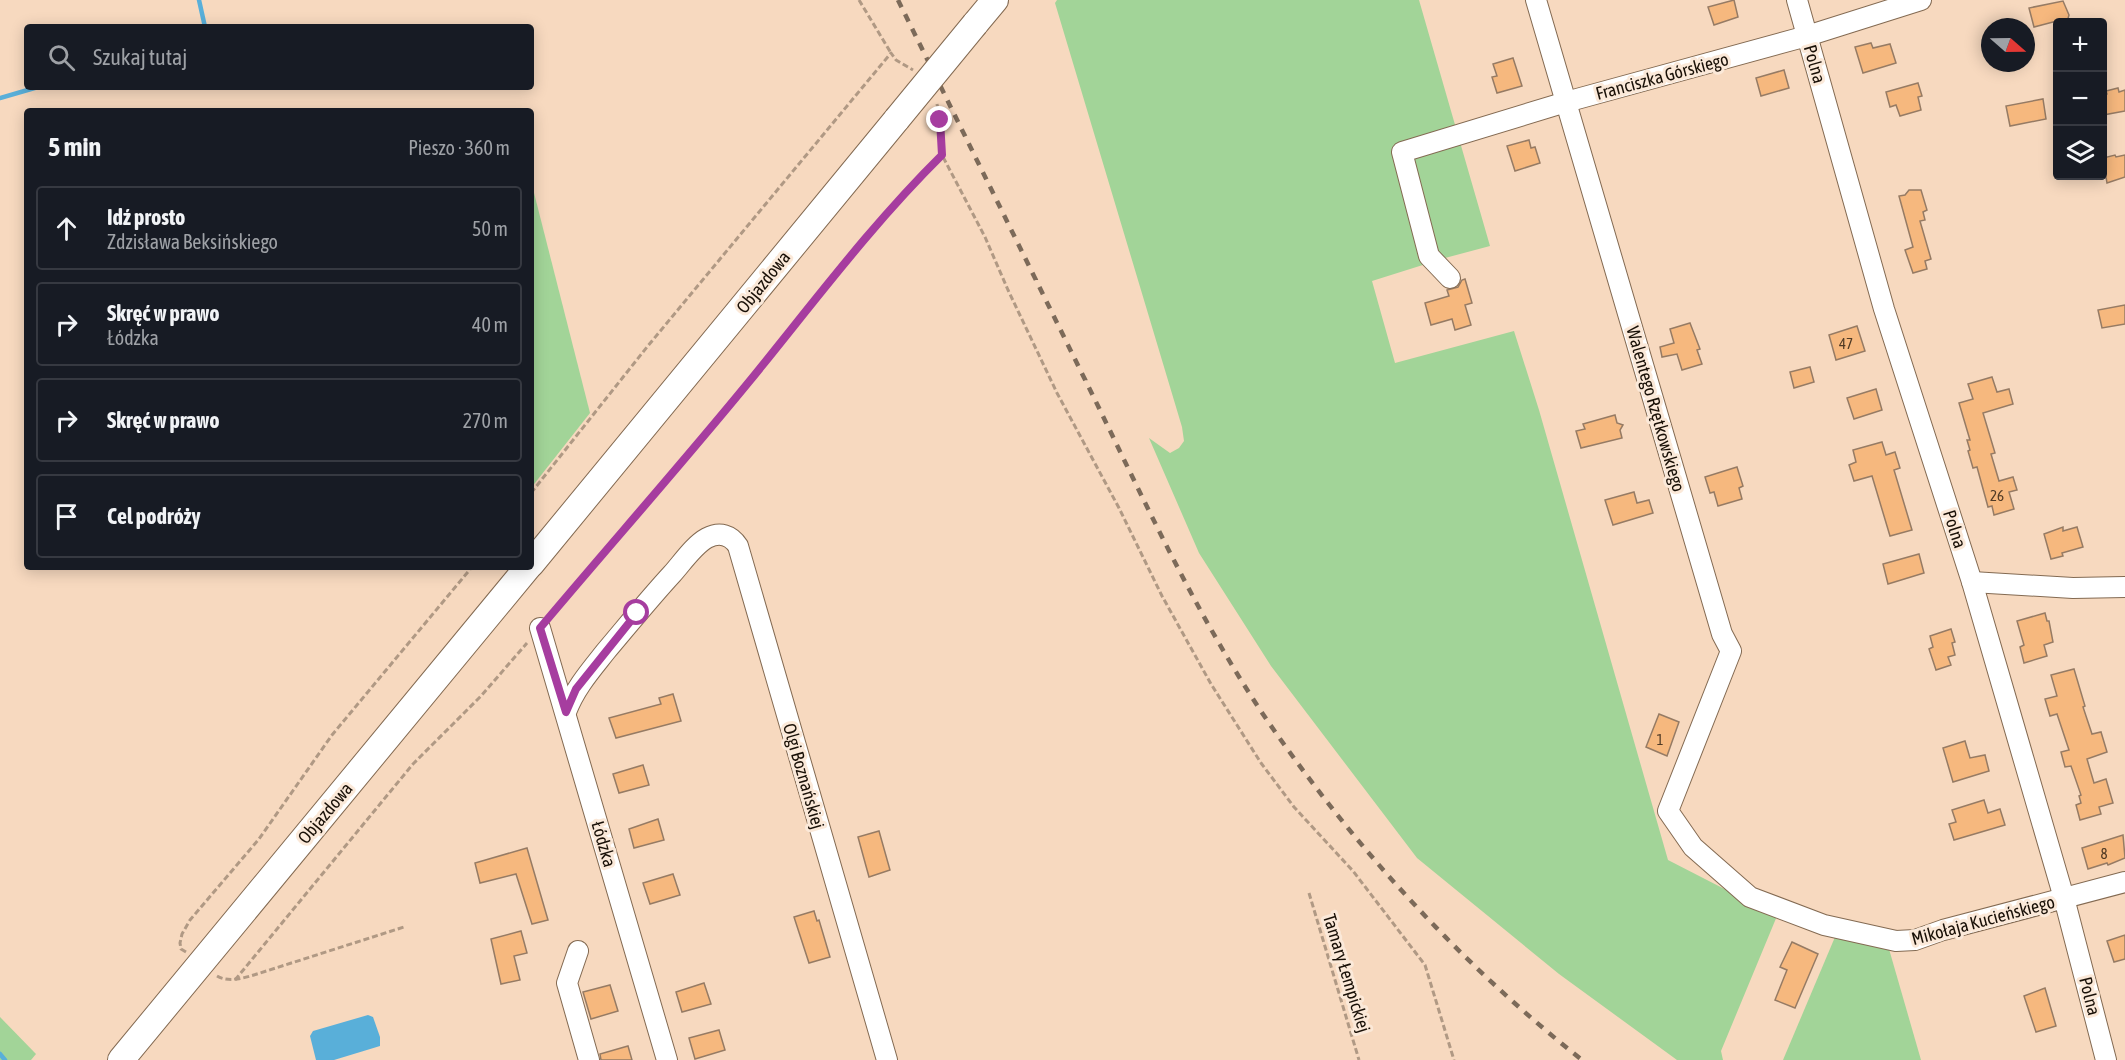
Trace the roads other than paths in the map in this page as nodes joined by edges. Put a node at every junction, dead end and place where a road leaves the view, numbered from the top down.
1 (995, 0) edge
2 (1536, 0) edge
3 (1797, 0) edge
4 (1921, 0) edge
5 (1807, 36) junction
6 (1566, 102) junction
7 (1450, 278) dead end
8 (534, 560) edge
9 (526, 570) edge
10 (1972, 582) junction
11 (2125, 587) edge
12 (540, 628) road end
13 (566, 712) junction
14 (1668, 811) joint
15 (2125, 882) edge
16 (2064, 898) junction
17 (578, 951) dead end
18 (122, 1060) edge
19 (589, 1060) edge
20 (667, 1060) edge
21 (886, 1060) edge
22 (2106, 1060) edge

1 - 8 main road, Objazdowa, bridge
2 - 6 street, Walentego Rzętkowskiego
3 - 5 street, Polna
4 - 5 street, Franciszka Górskiego
5 - 6 street, Franciszka Górskiego
5 - 10 street, Polna
6 - 7 street, Franciszka Górskiego
6 - 14 street, Walentego Rzętkowskiego
9 - 18 main road, Objazdowa
10 - 11 street
10 - 16 street, Polna
12 - 13 street, Łódzka
13 - 20 street, Łódzka
13 - 21 street, Olgi Boznańskiej
14 - 16 street, Mikołaja Kucieńskiego
15 - 16 street, Mikołaja Kucieńskiego
16 - 22 street, Polna
17 - 19 street

